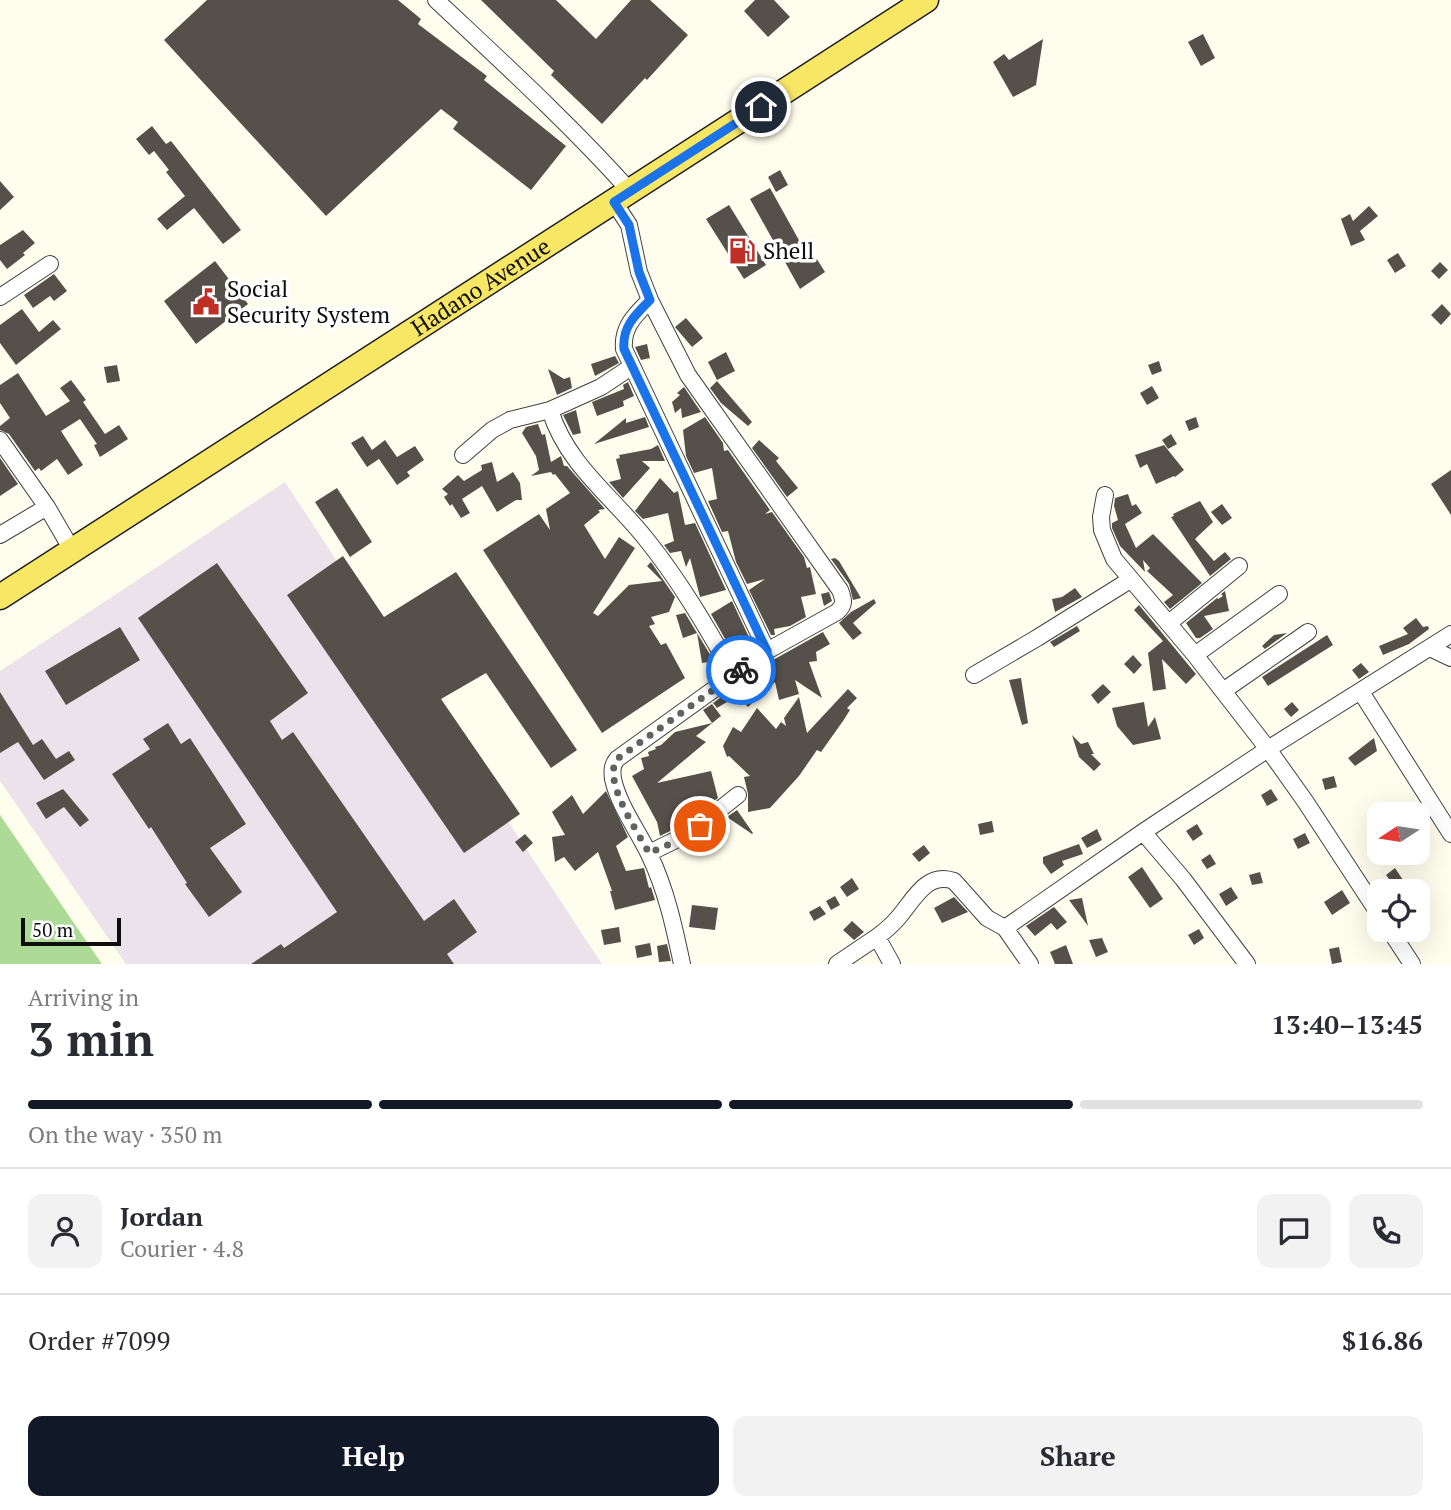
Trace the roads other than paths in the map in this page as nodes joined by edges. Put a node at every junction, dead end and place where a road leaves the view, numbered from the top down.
1 (436, 0) edge
2 (926, 0) edge
3 (622, 196) junction
4 (50, 264) dead end
5 (0, 297) edge
6 (650, 300) junction
7 (631, 367) junction
8 (550, 410) junction
9 (0, 440) edge
10 (463, 455) dead end
11 (1105, 495) dead end
12 (47, 507) junction
13 (0, 535) edge
14 (72, 550) junction
15 (1239, 566) dead end
16 (1129, 580) junction
17 (1279, 594) dead end
18 (0, 597) edge
19 (1169, 623) junction
20 (1308, 632) dead end
21 (1451, 634) edge
22 (1430, 648) junction
23 (767, 651) junction
24 (1195, 655) junction
25 (1451, 658) edge
26 (734, 675) junction
27 (974, 675) dead end
28 (1223, 691) junction
29 (1361, 692) junction
30 (1268, 749) junction
31 (738, 795) dead end
32 (1143, 832) junction
33 (1451, 834) edge
34 (649, 853) junction
35 (1367, 896) edge
36 (1005, 928) junction
37 (877, 936) junction
38 (1398, 942) edge
39 (682, 964) edge
40 (837, 964) edge
41 (892, 964) edge
42 (1030, 964) edge
43 (1247, 964) edge
44 (1412, 964) edge

1 - 3 street
2 - 3 main road, Hadano Avenue
3 - 6 street
3 - 14 main road, Hadano Avenue
4 - 5 street
6 - 7 street
6 - 23 street
7 - 8 street
7 - 23 street
8 - 10 street
8 - 26 street
9 - 12 street
11 - 16 street
12 - 13 street
12 - 14 street
14 - 18 main road, Hadano Avenue
15 - 19 street
16 - 19 street
16 - 27 street
17 - 24 street
19 - 24 street
20 - 28 street
21 - 22 street
22 - 25 street
22 - 29 street
23 - 26 street
24 - 28 street
26 - 34 street
28 - 30 street
29 - 30 street
29 - 33 street
30 - 32 street
30 - 35 street
31 - 34 street
32 - 36 street
32 - 43 street
34 - 39 street
36 - 37 street
36 - 42 street
37 - 40 street
37 - 41 street
38 - 44 street

